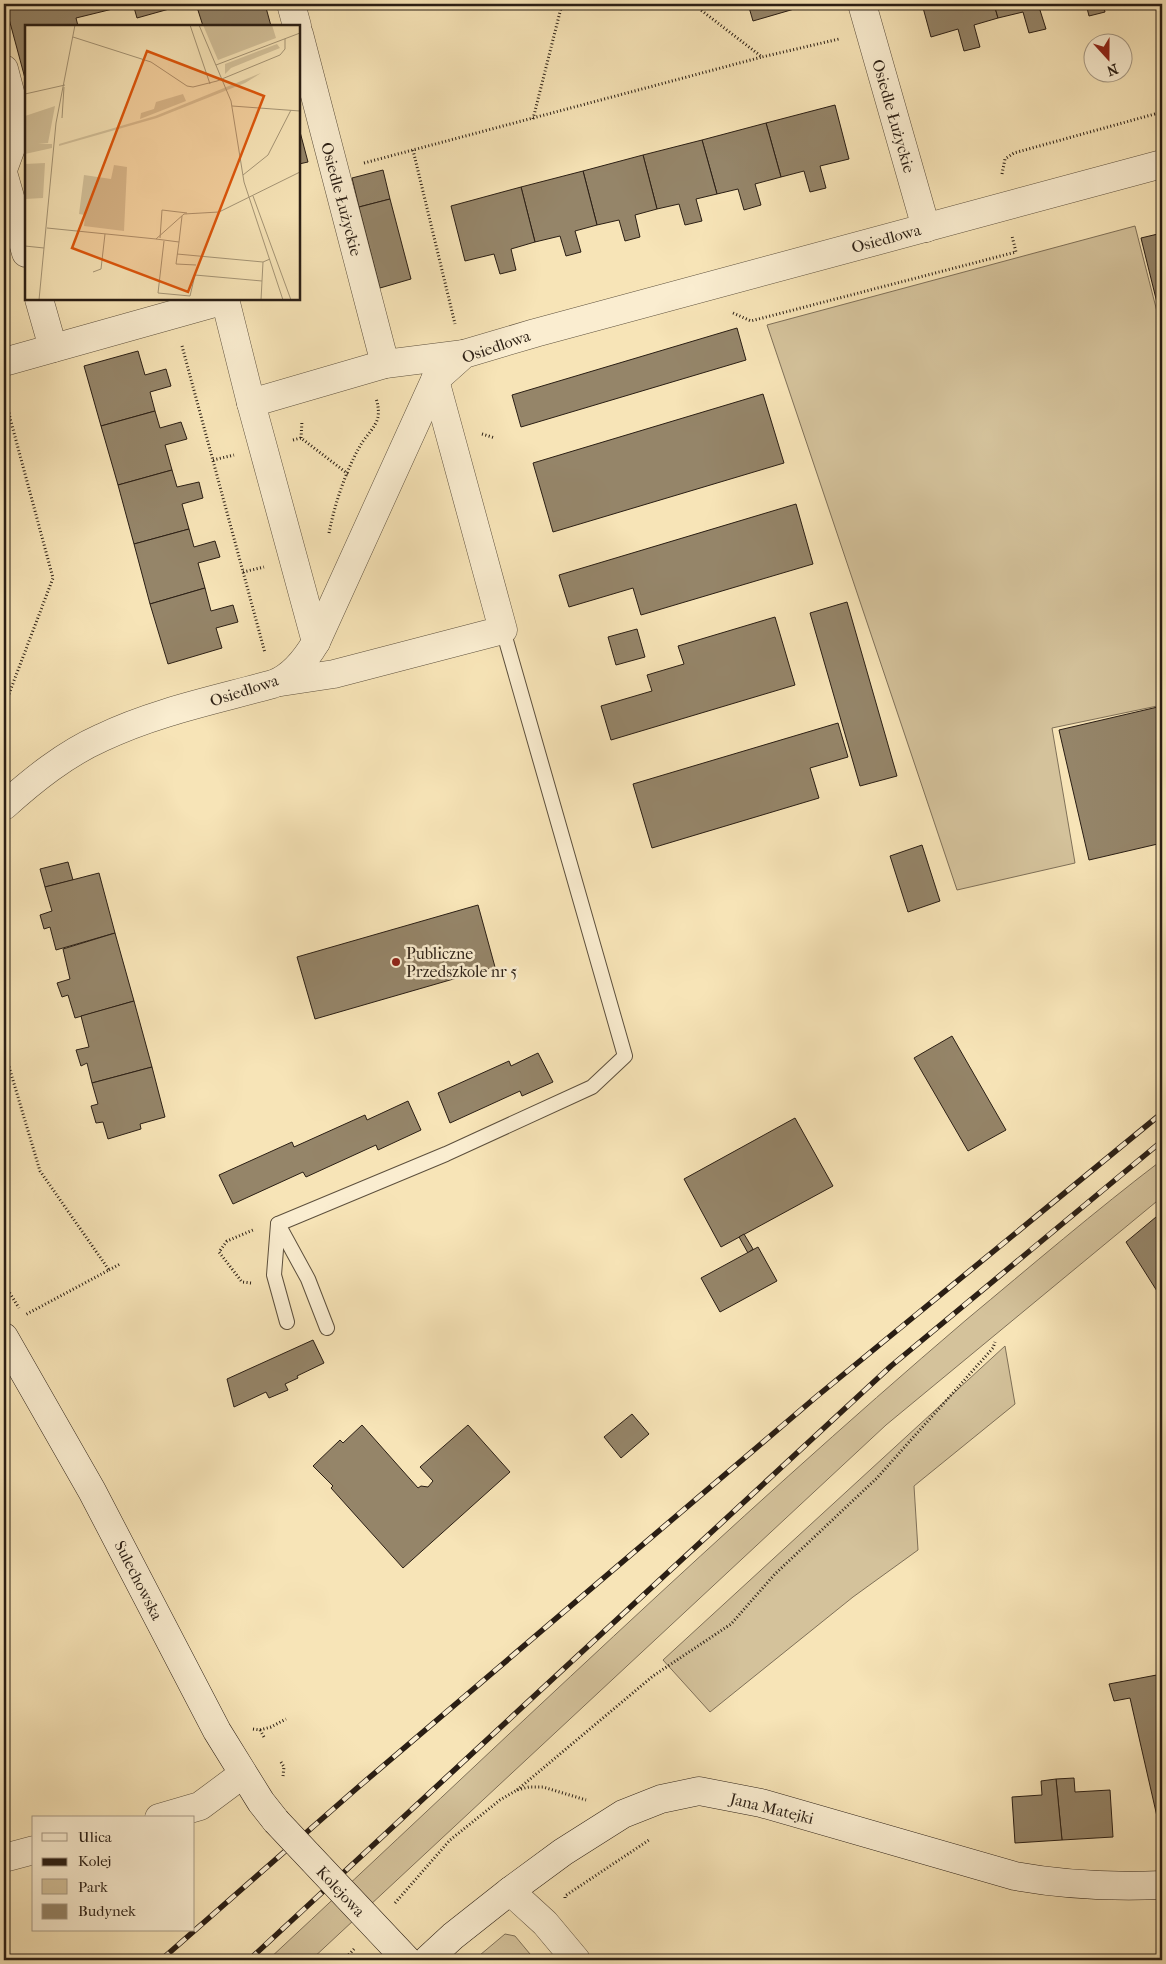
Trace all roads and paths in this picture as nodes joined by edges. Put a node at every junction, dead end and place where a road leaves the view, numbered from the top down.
1 (291, 4) edge
2 (562, 4) edge
3 (693, 4) edge
4 (862, 4) edge
5 (297, 25) edge
6 (870, 32) junction
7 (300, 38) edge
8 (762, 57) junction
9 (4, 69) edge
10 (533, 119) junction
11 (413, 150) junction
12 (1162, 164) edge
13 (4, 167) edge
14 (334, 170) junction
15 (4, 176) edge
16 (926, 228) junction
17 (25, 250) edge
18 (39, 300) edge
19 (222, 300) edge
20 (225, 300) edge
21 (173, 314) junction
22 (461, 344) junction
23 (53, 348) junction
24 (4, 362) edge
25 (377, 367) junction
26 (435, 380) junction
27 (4, 384) edge
28 (251, 403) junction
29 (293, 558) junction
30 (243, 572) junction
31 (503, 630) junction
32 (316, 642) junction
33 (277, 683) junction
34 (4, 707) edge
35 (4, 806) edge
36 (4, 1050) edge
37 (278, 1224) junction
38 (246, 1232) dead end
39 (120, 1264) dead end
40 (109, 1270) junction
41 (242, 1282) dead end
42 (24, 1316) dead end
43 (287, 1322) dead end
44 (327, 1328) dead end
45 (4, 1337) edge
46 (995, 1342) dead end
47 (286, 1719) dead end
48 (260, 1730) dead end
49 (243, 1774) junction
50 (516, 1790) junction
51 (638, 1807) junction
52 (166, 1816) edge
53 (276, 1821) joint
54 (652, 1838) dead end
55 (32, 1851) edge
56 (4, 1858) edge
57 (1162, 1885) edge
58 (510, 1891) junction
59 (564, 1902) dead end
60 (394, 1904) dead end
61 (357, 1946) dead end
62 (344, 1960) edge
63 (407, 1960) edge
64 (426, 1960) edge
65 (576, 1960) edge

1 - 5 street
2 - 10 path
3 - 8 path
4 - 6 street, Osiedle Łużyckie
6 - 8 path
6 - 16 street, Osiedle Łużyckie
7 - 14 street, Osiedle Łużyckie
8 - 10 path
9 - 13 street
10 - 11 path
11 - 14 path
11 - 22 path
12 - 16 street, Osiedlowa
14 - 25 street, Osiedle Łużyckie
15 - 17 street
16 - 22 street, Osiedlowa
18 - 23 street
19 - 21 street
20 - 28 street
21 - 23 street
21 - 30 path
22 - 25 street
22 - 26 street, Osiedlowa
23 - 24 street
25 - 28 street
25 - 29 path
26 - 31 street
26 - 32 street, Osiedlowa
27 - 34 path
28 - 29 street
29 - 30 path
29 - 32 street
30 - 33 path
31 - 33 street
31 - 37 lane
32 - 33 street, Osiedlowa
33 - 35 street, Osiedlowa
36 - 40 path
37 - 43 lane
37 - 44 lane
38 - 41 path
39 - 40 path
40 - 42 path
45 - 49 street, Sulechowska
46 - 50 path
47 - 48 path
49 - 52 street
49 - 53 street, Sulechowska
50 - 51 path
50 - 60 path
51 - 57 street, Jana Matejki
51 - 58 street, Jana Matejki
53 - 63 street, Kolejowa, bridge
54 - 59 path
55 - 56 street
58 - 64 street, Jana Matejki
58 - 65 street
61 - 62 path

